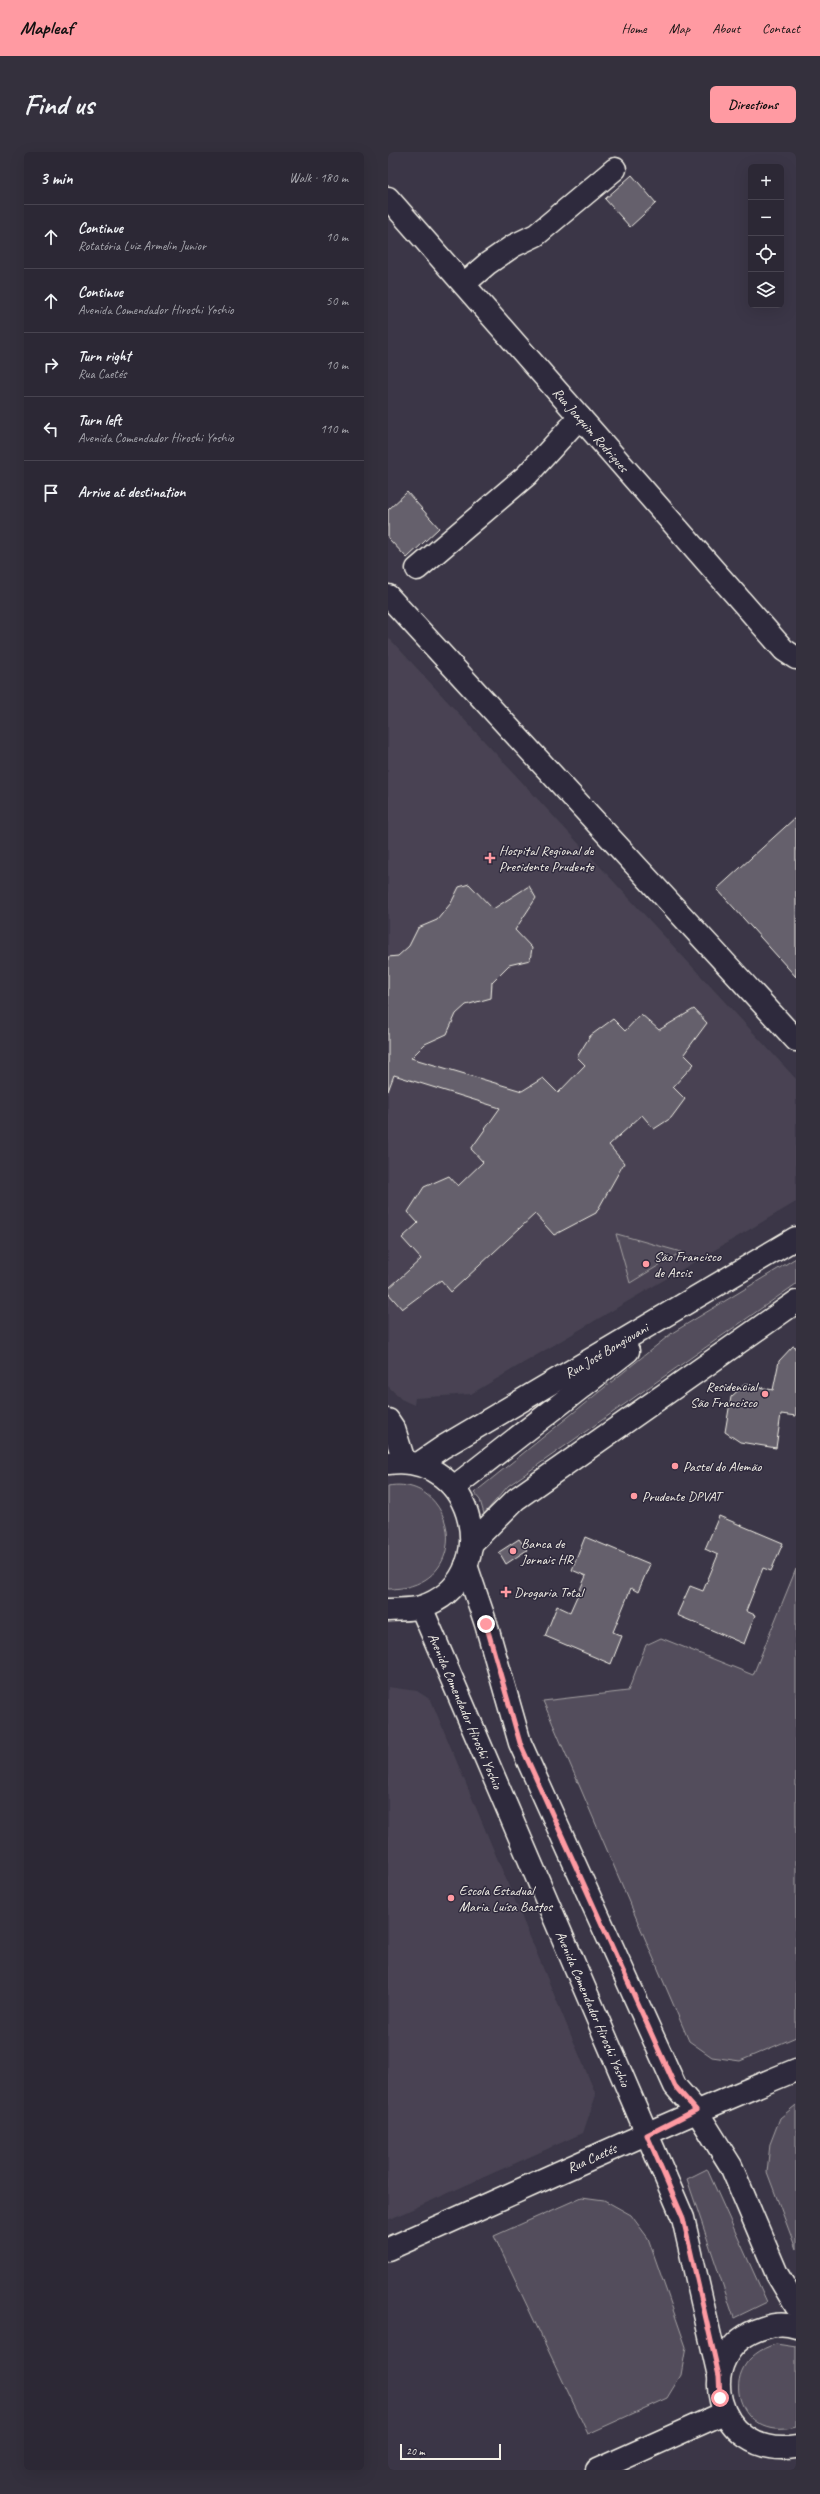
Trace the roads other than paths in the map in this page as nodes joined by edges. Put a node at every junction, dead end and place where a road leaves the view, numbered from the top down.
1 (615, 170) dead end
2 (388, 198) edge
3 (464, 284) junction
4 (580, 417) junction
5 (417, 569) dead end
6 (388, 596) edge
7 (796, 658) edge
8 (796, 1040) edge
9 (796, 1238) edge
10 (796, 1302) edge
11 (662, 1320) junction
12 (388, 1420) edge
13 (403, 1463) edge
14 (454, 1488) junction
15 (472, 1543) junction
16 (466, 1565) junction
17 (421, 1607) junction
18 (388, 1610) edge
19 (796, 2070) edge
20 (696, 2110) junction
21 (647, 2135) junction
22 (388, 2249) edge
23 (796, 2306) edge
24 (796, 2327) edge
25 (719, 2376) junction
26 (724, 2413) junction
27 (790, 2452) edge
28 (634, 2463) edge
29 (597, 2470) edge

1 - 3 street
2 - 3 street, Rua Joaquim Rodrigues
3 - 4 street, Rua Joaquim Rodrigues
4 - 5 street
4 - 7 street, Rua Joaquim Rodrigues
6 - 8 street
9 - 11 street, Rua José Bongiovani
10 - 15 street
11 - 13 street, Rua José Bongiovani
11 - 14 street
12 - 13 street
13 - 14 street
14 - 15 street
15 - 16 street
16 - 17 street
16 - 20 street
17 - 18 street
17 - 21 street, Avenida Comendador Hiroshi Yoshio
19 - 20 street, Rua Caetés
20 - 21 street, Rua Caetés
20 - 23 street
21 - 22 street, Rua Caetés
21 - 25 street, Avenida Comendador Hiroshi Yoshio
24 - 25 street
25 - 26 street
26 - 27 street
26 - 28 street
28 - 29 street

